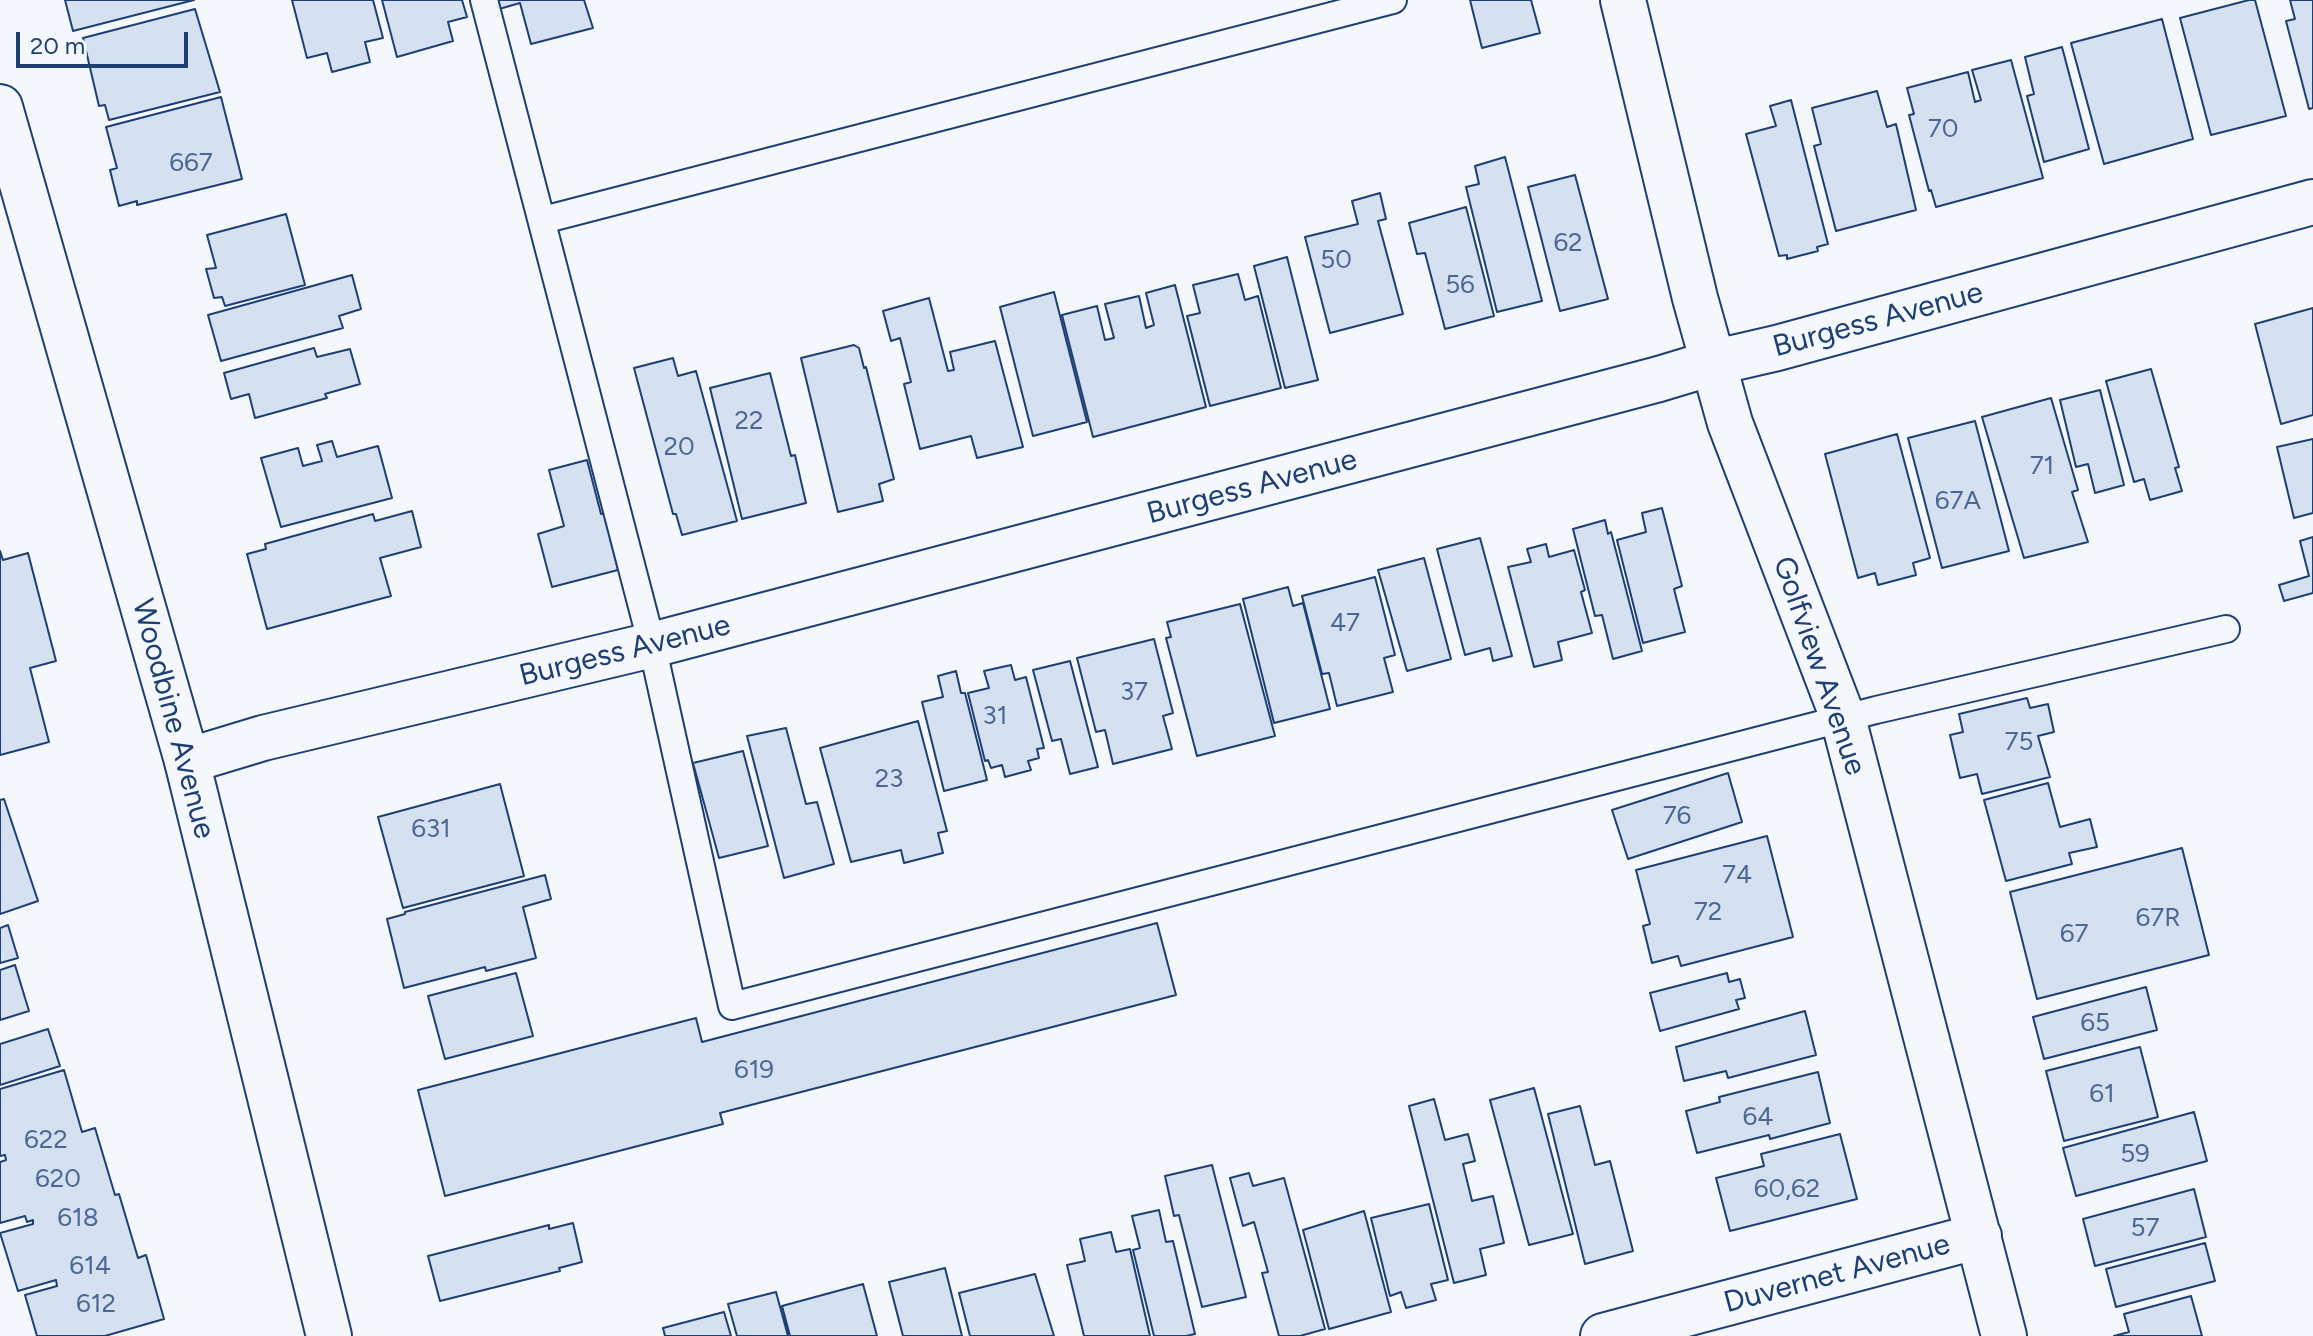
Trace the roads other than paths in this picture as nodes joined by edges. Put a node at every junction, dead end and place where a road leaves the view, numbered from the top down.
1 (484, 0) edge
2 (1393, 0) edge
3 (1623, 0) edge
4 (0, 107) edge
5 (2313, 202) edge
6 (543, 220) junction
7 (1712, 363) junction
8 (2226, 629) dead end
9 (652, 645) junction
10 (1843, 718) junction
11 (187, 761) junction
12 (1979, 1236) junction
13 (329, 1336) edge
14 (1603, 1336) edge
15 (2004, 1336) edge

1 - 6 lane
2 - 6 lane
3 - 7 street, Golfview Avenue
4 - 11 street, Woodbine Avenue
5 - 7 street, Burgess Avenue
6 - 9 lane
7 - 9 street, Burgess Avenue
7 - 10 street, Golfview Avenue
8 - 10 lane
9 - 10 lane
9 - 11 street, Burgess Avenue
10 - 12 street, Golfview Avenue
11 - 13 street, Woodbine Avenue
12 - 14 street, Duvernet Avenue
12 - 15 street, Golfview Avenue

